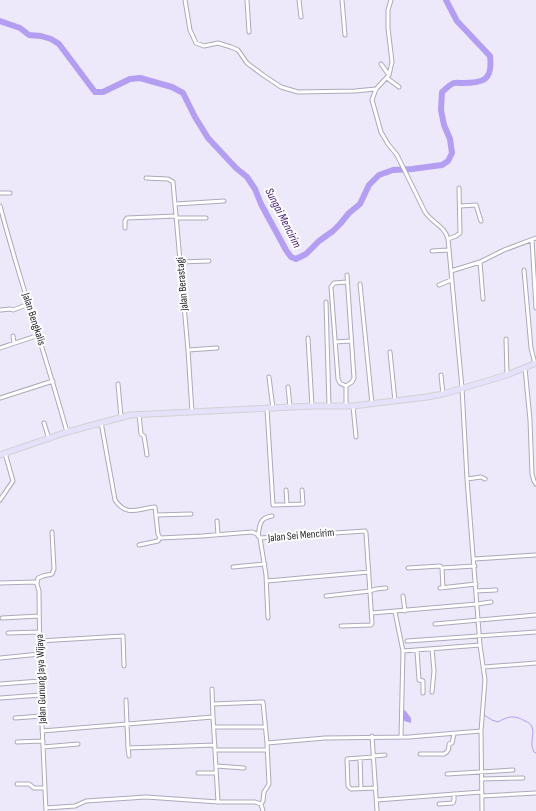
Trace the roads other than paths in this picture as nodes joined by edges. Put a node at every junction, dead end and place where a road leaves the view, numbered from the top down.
1 (185, 0) edge
2 (247, 0) edge
3 (299, 0) edge
4 (342, 0) edge
5 (391, 0) edge
6 (300, 17) dead end
7 (249, 32) dead end
8 (345, 35) dead end
9 (381, 64) dead end
10 (388, 77) junction
11 (399, 87) dead end
12 (376, 89) junction
13 (146, 178) dead end
14 (459, 188) dead end
15 (0, 193) edge
16 (10, 193) dead end
17 (224, 201) dead end
18 (176, 204) junction
19 (0, 206) edge
20 (460, 206) junction
21 (176, 217) junction
22 (206, 218) dead end
23 (481, 221) dead end
24 (125, 228) dead end
25 (536, 238) edge
26 (448, 239) junction
27 (532, 240) junction
28 (448, 250) junction
29 (432, 251) dead end
30 (180, 262) junction
31 (209, 262) dead end
32 (480, 262) junction
33 (524, 270) dead end
34 (451, 271) junction
35 (347, 275) dead end
36 (452, 280) junction
37 (347, 282) junction
38 (360, 284) dead end
39 (439, 285) dead end
40 (483, 299) dead end
41 (326, 302) dead end
42 (29, 304) junction
43 (536, 308) edge
44 (1, 310) edge
45 (39, 335) junction
46 (13, 336) dead end
47 (308, 338) dead end
48 (506, 339) dead end
49 (350, 341) junction
50 (335, 342) junction
51 (14, 343) junction
52 (0, 348) edge
53 (217, 348) dead end
54 (188, 350) junction
55 (390, 352) dead end
56 (536, 363) edge
57 (525, 368) junction
58 (441, 375) dead end
59 (507, 375) junction
60 (269, 377) dead end
61 (53, 381) junction
62 (118, 384) dead end
63 (346, 386) junction
64 (288, 387) dead end
65 (462, 388) junction
66 (443, 394) junction
67 (0, 398) edge
68 (395, 401) junction
69 (372, 404) junction
70 (312, 406) junction
71 (329, 406) junction
72 (346, 406) junction
73 (354, 406) junction
74 (290, 407) junction
75 (267, 409) junction
76 (273, 409) junction
77 (192, 412) junction
78 (139, 414) junction
79 (121, 417) junction
80 (101, 422) junction
81 (44, 424) dead end
82 (67, 432) junction
83 (356, 437) dead end
84 (49, 439) junction
85 (3, 454) edge
86 (147, 455) dead end
87 (467, 479) junction
88 (486, 479) dead end
89 (536, 484) edge
90 (286, 490) dead end
91 (302, 490) dead end
92 (0, 500) edge
93 (287, 504) junction
94 (191, 514) dead end
95 (156, 515) junction
96 (272, 516) dead end
97 (217, 521) dead end
98 (52, 532) dead end
99 (218, 535) junction
100 (259, 537) junction
101 (160, 538) junction
102 (139, 544) dead end
103 (536, 555) edge
104 (474, 559) junction
105 (264, 564) junction
106 (475, 566) junction
107 (233, 567) dead end
108 (408, 568) dead end
109 (442, 568) junction
110 (369, 572) junction
111 (267, 581) junction
112 (0, 584) edge
113 (37, 584) junction
114 (476, 584) junction
115 (386, 588) dead end
116 (476, 590) junction
117 (496, 590) dead end
118 (370, 591) junction
119 (326, 596) dead end
120 (403, 596) dead end
121 (491, 602) dead end
122 (477, 604) junction
123 (405, 611) junction
124 (395, 612) junction
125 (372, 613) junction
126 (536, 615) edge
127 (39, 616) junction
128 (2, 618) dead end
129 (268, 618) dead end
130 (479, 620) junction
131 (435, 624) dead end
132 (341, 626) dead end
133 (39, 632) junction
134 (536, 632) edge
135 (8, 633) dead end
136 (480, 637) junction
137 (39, 641) junction
138 (407, 641) dead end
139 (480, 646) junction
140 (417, 650) junction
141 (432, 650) junction
142 (403, 651) junction
143 (40, 654) junction
144 (0, 658) edge
145 (536, 663) edge
146 (124, 666) dead end
147 (484, 667) junction
148 (40, 681) junction
149 (423, 681) junction
150 (427, 682) dead end
151 (0, 684) edge
152 (212, 689) dead end
153 (432, 692) dead end
154 (423, 693) dead end
155 (41, 695) junction
156 (0, 698) edge
157 (126, 700) dead end
158 (213, 704) junction
159 (42, 716) junction
160 (214, 717) junction
161 (15, 718) dead end
162 (127, 724) junction
163 (214, 727) junction
164 (265, 727) junction
165 (42, 731) junction
166 (481, 731) junction
167 (454, 734) junction
168 (372, 736) junction
169 (401, 737) junction
170 (43, 741) junction
171 (17, 742) dead end
172 (78, 744) dead end
173 (267, 744) junction
174 (215, 745) junction
175 (43, 747) junction
176 (128, 748) junction
177 (215, 750) junction
178 (267, 750) junction
179 (420, 754) dead end
180 (129, 756) dead end
181 (385, 756) dead end
182 (373, 757) junction
183 (360, 758) junction
184 (216, 766) junction
185 (244, 768) dead end
186 (513, 770) dead end
187 (481, 771) junction
188 (198, 773) dead end
189 (216, 773) junction
190 (447, 774) dead end
191 (523, 778) dead end
192 (481, 779) junction
193 (17, 784) dead end
194 (45, 788) junction
195 (376, 788) junction
196 (362, 789) junction
197 (536, 793) edge
198 (454, 794) junction
199 (482, 794) junction
200 (377, 800) junction
201 (218, 802) junction
202 (261, 804) junction
203 (439, 804) dead end
204 (46, 810) edge
205 (263, 811) edge
206 (377, 811) edge
207 (482, 811) edge

1 - 12 street
2 - 7 street
3 - 6 street
4 - 8 street
5 - 10 street
9 - 10 street
10 - 11 street
10 - 12 street
12 - 26 street
13 - 18 street, Jalan Berastagi
14 - 20 street
15 - 16 street
17 - 18 street
18 - 21 street, Jalan Berastagi
19 - 42 street, Jalan Bengkalis
20 - 23 street
20 - 26 street
21 - 22 street
21 - 24 street
21 - 30 street, Jalan Berastagi
25 - 27 street
26 - 28 street
27 - 32 street
27 - 43 street
28 - 29 street
28 - 34 street
30 - 31 street
30 - 54 street, Jalan Berastagi
32 - 34 street
32 - 40 street
33 - 56 street
34 - 36 street
35 - 37 street
36 - 39 street
36 - 65 street
37 - 49 street
37 - 50 street
38 - 69 street
41 - 71 street
42 - 44 street
42 - 45 street, Jalan Bengkalis
45 - 51 street
45 - 61 street, Jalan Bengkalis
46 - 51 street
47 - 70 street
48 - 59 street
49 - 50 street
49 - 63 street
50 - 63 street
51 - 52 street
53 - 54 street
54 - 77 street, Jalan Berastagi
55 - 68 street
56 - 57 main road
57 - 59 main road
57 - 89 street
58 - 66 street
59 - 65 main road
60 - 76 street
61 - 67 street
61 - 82 street, Jalan Bengkalis
62 - 79 street
63 - 72 street
64 - 74 street
65 - 66 main road
65 - 87 street
66 - 68 main road
68 - 69 main road
69 - 73 main road
70 - 71 main road
70 - 74 main road
71 - 72 main road
72 - 73 main road
73 - 83 street
74 - 76 main road
75 - 76 main road
75 - 77 main road
75 - 93 street
77 - 78 main road
78 - 79 main road
78 - 86 street
79 - 80 main road
80 - 82 main road
80 - 95 street
81 - 84 street
82 - 84 main road
84 - 85 main road
85 - 92 street
87 - 88 street
87 - 104 street
90 - 93 street
91 - 93 street
94 - 95 street
95 - 101 street
96 - 100 street
97 - 99 street
98 - 113 street
99 - 100 street, Jalan Sei Mencirim
99 - 101 street, Jalan Sei Mencirim
100 - 105 street
100 - 110 street, Jalan Sei Mencirim
101 - 102 street, Jalan Sei Mencirim
103 - 104 street
104 - 106 street
105 - 107 street
105 - 111 street
106 - 109 street
106 - 114 street
108 - 109 street
109 - 114 street
110 - 111 street
110 - 118 street, Jalan Sei Mencirim
111 - 129 street
112 - 113 street
113 - 127 street, Jalan Gunung Jaya Wijaya
114 - 116 street
115 - 118 street
116 - 117 street
116 - 122 street
118 - 119 street
118 - 125 street, Jalan Sei Mencirim
120 - 123 street
121 - 122 street
122 - 123 street
122 - 130 street
123 - 124 street
124 - 125 street
124 - 142 street
125 - 132 street
126 - 130 street
127 - 128 street
127 - 133 street, Jalan Gunung Jaya Wijaya
130 - 131 street
130 - 136 street
133 - 135 street
133 - 137 street, Jalan Gunung Jaya Wijaya
134 - 136 street
136 - 138 street
136 - 139 street
137 - 143 street, Jalan Gunung Jaya Wijaya
137 - 146 street
139 - 141 street
139 - 147 street
140 - 141 street
140 - 142 street
140 - 149 street
141 - 153 street
142 - 169 street
143 - 144 street
143 - 148 street, Jalan Gunung Jaya Wijaya
145 - 147 street
147 - 166 street
148 - 151 street
148 - 155 street, Jalan Gunung Jaya Wijaya
149 - 150 street
149 - 154 street
152 - 158 street
155 - 156 street
155 - 159 street, Jalan Gunung Jaya Wijaya
157 - 162 street
158 - 160 street
158 - 164 street
159 - 161 street
159 - 165 street, Jalan Gunung Jaya Wijaya
160 - 162 street
160 - 163 street
162 - 165 street
162 - 176 street
163 - 164 street
163 - 174 street
164 - 173 street
165 - 170 street, Jalan Gunung Jaya Wijaya
166 - 167 street
166 - 187 street
167 - 169 street
167 - 179 street
168 - 169 street
168 - 173 street
168 - 182 street
170 - 171 street
170 - 175 street, Jalan Gunung Jaya Wijaya
172 - 175 street
173 - 178 street
174 - 176 street
174 - 177 street
175 - 194 street, Jalan Gunung Jaya Wijaya
176 - 180 street
177 - 178 street
177 - 184 street
178 - 202 street
181 - 182 street
182 - 183 street
182 - 195 street
183 - 196 street
183 - 196 street
184 - 185 street
184 - 189 street
186 - 187 street
187 - 190 street
187 - 192 street
188 - 189 street
189 - 201 street
191 - 192 street
192 - 199 street
193 - 194 street
194 - 204 street, Jalan Gunung Jaya Wijaya
195 - 196 street
195 - 200 street
197 - 199 street
198 - 199 street
198 - 200 street
198 - 203 street
199 - 207 street
200 - 206 street
201 - 202 street
201 - 204 street
202 - 205 street

